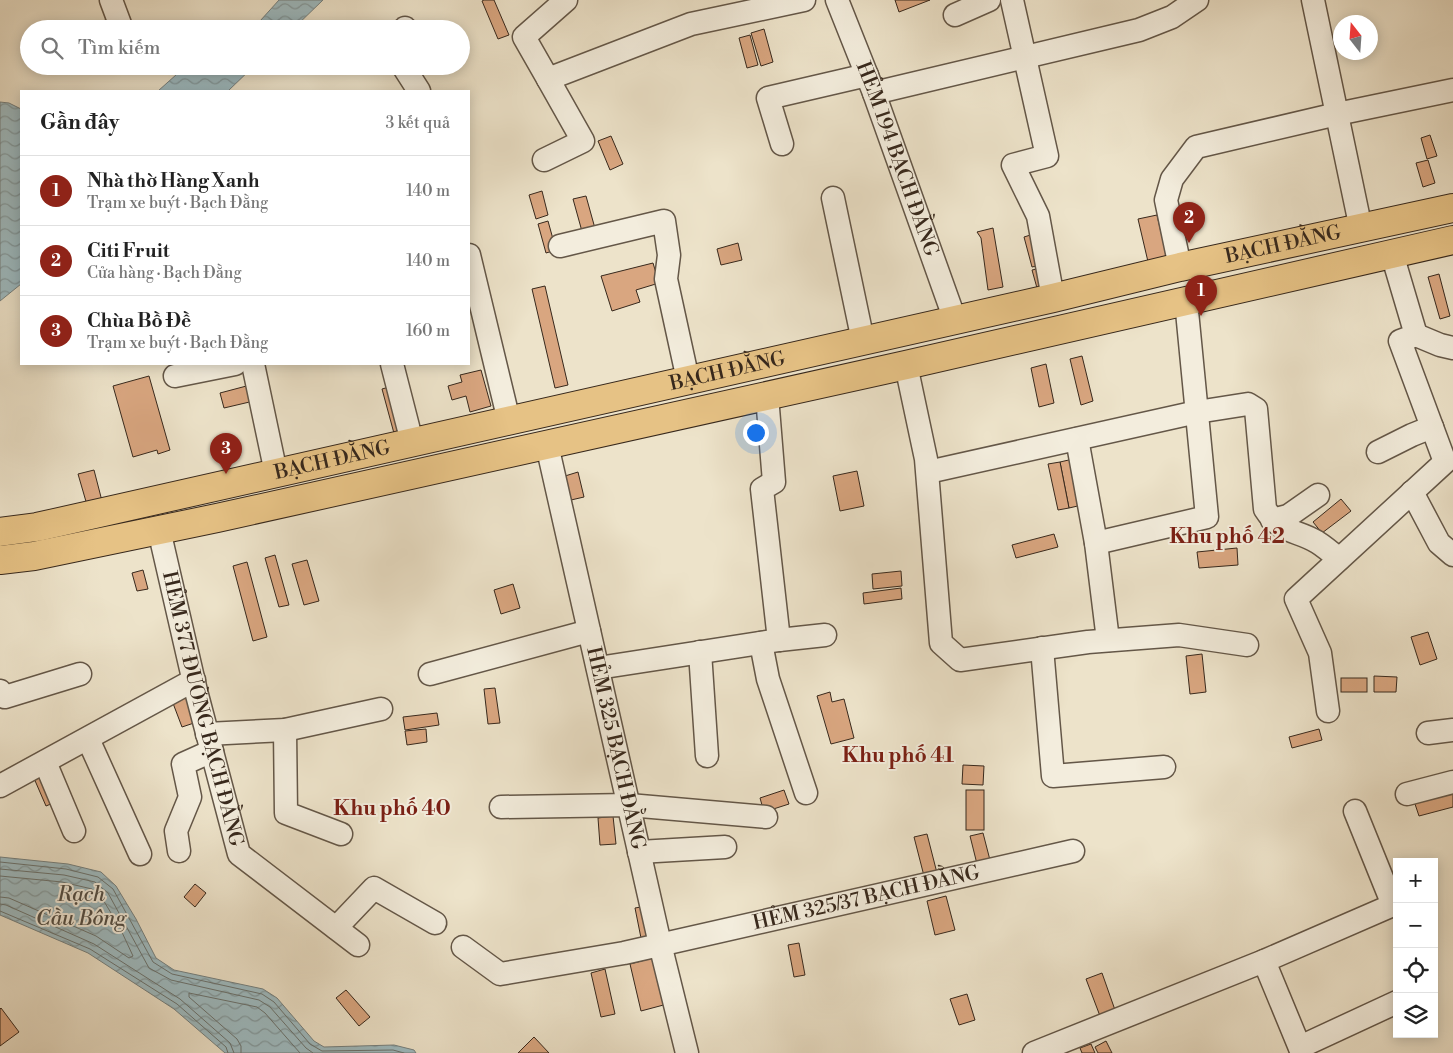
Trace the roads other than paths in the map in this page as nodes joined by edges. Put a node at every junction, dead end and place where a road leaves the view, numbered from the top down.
1 (111, 0) edge
2 (566, 0) edge
3 (804, 0) edge
4 (837, 0) edge
5 (989, 0) edge
6 (1012, 0) edge
7 (1197, 0) edge
8 (1312, 0) edge
9 (955, 15) dead end
10 (118, 20) edge
11 (1025, 58) junction
12 (409, 75) edge
13 (548, 79) junction
14 (871, 84) junction
15 (418, 90) edge
16 (1453, 90) edge
17 (1337, 114) junction
18 (782, 144) dead end
19 (544, 160) dead end
20 (833, 198) dead end
21 (1453, 208) edge
22 (1361, 229) junction
23 (1453, 240) edge
24 (560, 246) dead end
25 (1392, 254) junction
26 (470, 259) edge
27 (1180, 268) junction
28 (1053, 298) junction
29 (1186, 301) junction
30 (954, 320) junction
31 (1416, 335) junction
32 (863, 341) junction
33 (1453, 348) edge
34 (962, 352) junction
35 (230, 365) edge
36 (253, 365) edge
37 (392, 365) edge
38 (906, 365) junction
39 (175, 376) dead end
40 (688, 380) junction
41 (767, 396) junction
42 (1197, 412) junction
43 (509, 421) junction
44 (1432, 427) junction
45 (1077, 438) junction
46 (412, 442) junction
47 (547, 445) junction
48 (515, 452) junction
49 (1378, 452) dead end
50 (928, 472) junction
51 (276, 473) junction
52 (1412, 492) junction
53 (1318, 495) dead end
54 (1272, 520) junction
55 (158, 530) junction
56 (0, 532) edge
57 (1096, 543) junction
58 (1453, 555) edge
59 (1339, 559) junction
60 (0, 560) edge
61 (589, 631) junction
62 (826, 635) dead end
63 (1108, 640) junction
64 (770, 642) junction
65 (1248, 645) dead end
66 (1042, 648) junction
67 (700, 652) junction
68 (598, 668) junction
69 (80, 674) dead end
70 (430, 674) dead end
71 (194, 680) junction
72 (0, 691) edge
73 (381, 710) dead end
74 (1328, 712) dead end
75 (285, 730) junction
76 (1453, 730) edge
77 (1428, 733) dead end
78 (88, 738) junction
79 (209, 742) junction
80 (706, 756) dead end
81 (45, 762) junction
82 (1164, 767) dead end
83 (1453, 782) edge
84 (0, 786) edge
85 (806, 793) dead end
86 (1407, 794) dead end
87 (629, 805) junction
88 (501, 807) dead end
89 (1355, 811) dead end
90 (766, 817) dead end
91 (74, 831) dead end
92 (340, 834) dead end
93 (725, 847) dead end
94 (179, 851) dead end
95 (1073, 851) dead end
96 (639, 852) junction
97 (140, 854) dead end
98 (435, 923) dead end
99 (336, 928) junction
100 (660, 944) junction
101 (358, 946) dead end
102 (463, 947) dead end
103 (1264, 961) junction
104 (1393, 1004) edge
105 (1301, 1050) edge
106 (684, 1052) edge
107 (1034, 1053) edge

1 - 10 street
2 - 13 street
3 - 13 street
4 - 14 street, HẺM 194 BẠCH ĐẰNG
5 - 9 street
6 - 11 street
7 - 11 street
8 - 17 street
11 - 14 street
11 - 28 street
12 - 15 street
13 - 19 street
14 - 18 street
14 - 30 street, HẺM 194 BẠCH ĐẰNG
16 - 17 street
17 - 22 street
17 - 27 street
20 - 32 street
21 - 22 main road, BẠCH ĐẰNG
22 - 27 main road, BẠCH ĐẰNG
23 - 25 main road, BẠCH ĐẰNG
24 - 40 street
25 - 29 main road, BẠCH ĐẰNG
25 - 31 street
26 - 43 street
27 - 28 main road, BẠCH ĐẰNG
28 - 30 main road, BẠCH ĐẰNG
29 - 34 main road, BẠCH ĐẰNG
29 - 42 street
30 - 32 main road, BẠCH ĐẰNG
30 - 34 main road
31 - 33 street
31 - 44 street
32 - 40 main road, BẠCH ĐẰNG
34 - 38 main road, BẠCH ĐẰNG
35 - 39 street
36 - 51 street
37 - 46 street
38 - 41 main road, BẠCH ĐẰNG
38 - 50 street
40 - 43 main road, BẠCH ĐẰNG
41 - 47 main road, BẠCH ĐẰNG
41 - 64 street
42 - 45 street
42 - 54 street
42 - 57 street
43 - 46 main road, BẠCH ĐẰNG
43 - 48 main road
44 - 49 street
44 - 52 street
45 - 50 street
45 - 57 street
46 - 51 main road, BẠCH ĐẰNG
47 - 48 main road, BẠCH ĐẰNG
47 - 61 street, HẺM 325 BẠCH ĐẰNG
48 - 55 main road, BẠCH ĐẰNG
50 - 66 street
51 - 56 main road, BẠCH ĐẰNG
52 - 58 street
52 - 59 street
53 - 54 street
54 - 59 street
55 - 60 main road, BẠCH ĐẰNG
55 - 71 street, HẺM 377 ĐƯỜNG BẠCH ĐẰNG
57 - 63 street
59 - 74 street
61 - 68 street, HẺM 325 BẠCH ĐẰNG
61 - 70 street
62 - 64 street
63 - 65 street
63 - 66 street
64 - 67 street
64 - 85 street
66 - 82 street
67 - 68 street
67 - 80 street
68 - 87 street, HẺM 325 BẠCH ĐẰNG
69 - 72 street
71 - 78 street
71 - 79 street, HẺM 377 ĐƯỜNG BẠCH ĐẰNG
73 - 75 street
75 - 79 street
75 - 92 street
76 - 77 street
78 - 81 street
78 - 97 street
79 - 94 street
79 - 99 street, HẺM 377 ĐƯỜNG BẠCH ĐẰNG
81 - 84 street
81 - 91 street
83 - 86 street
87 - 88 street
87 - 90 street
87 - 96 street, HẺM 325 BẠCH ĐẰNG
89 - 103 street
93 - 96 street
95 - 100 street, HẺM 325/37 BẠCH ĐẰNG
96 - 100 street, HẺM 325 BẠCH ĐẰNG
98 - 99 street
99 - 101 street, HẺM 377 ĐƯỜNG BẠCH ĐẰNG
100 - 102 street, HẺM 325/37 BẠCH ĐẰNG
100 - 106 street, HẺM 325 BẠCH ĐẰNG
103 - 105 street
103 - 107 street
104 - 105 street

